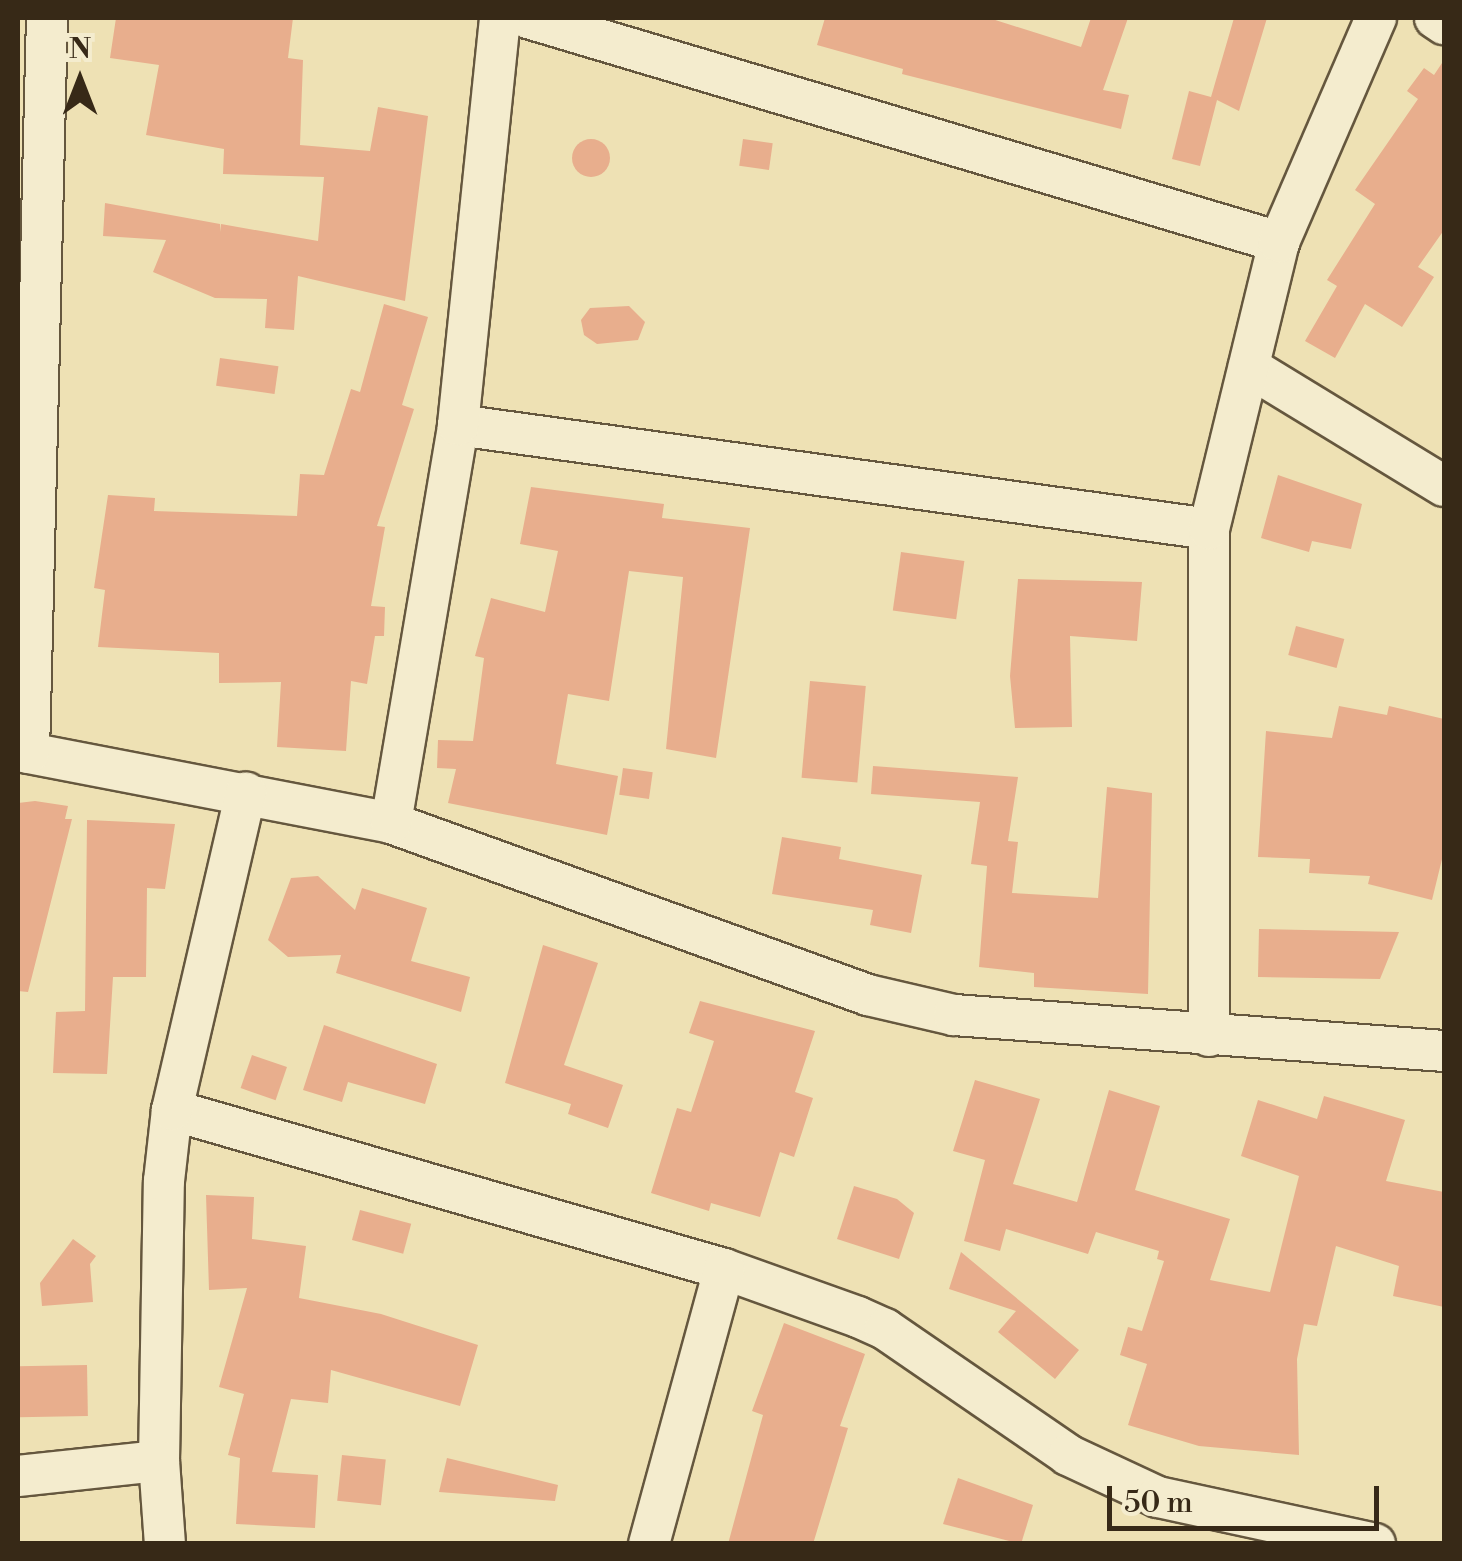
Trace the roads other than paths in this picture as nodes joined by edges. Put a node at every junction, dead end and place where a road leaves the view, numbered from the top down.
1 (47, 18) edge
2 (500, 18) edge
3 (528, 18) edge
4 (1376, 18) edge
5 (1435, 18) edge
6 (1444, 24) edge
7 (1279, 242) junction
8 (1249, 367) junction
9 (458, 425) junction
10 (1444, 486) edge
11 (1208, 529) junction
12 (23, 752) edge
13 (246, 792) junction
14 (391, 823) junction
15 (1208, 1036) junction
16 (1444, 1051) edge
17 (172, 1110) junction
18 (724, 1269) junction
19 (159, 1461) junction
20 (18, 1476) edge
21 (165, 1544) edge
22 (649, 1544) edge
23 (1375, 1544) edge

1 - 12 street
2 - 9 street
3 - 7 street
4 - 7 street
5 - 6 street
7 - 8 street
8 - 10 street
8 - 11 street
9 - 11 street
9 - 14 street
11 - 15 street
12 - 13 street
13 - 14 street
13 - 17 street
14 - 15 street
15 - 16 street
17 - 18 street
17 - 19 street
18 - 22 street
18 - 23 street
19 - 20 street
19 - 21 street

